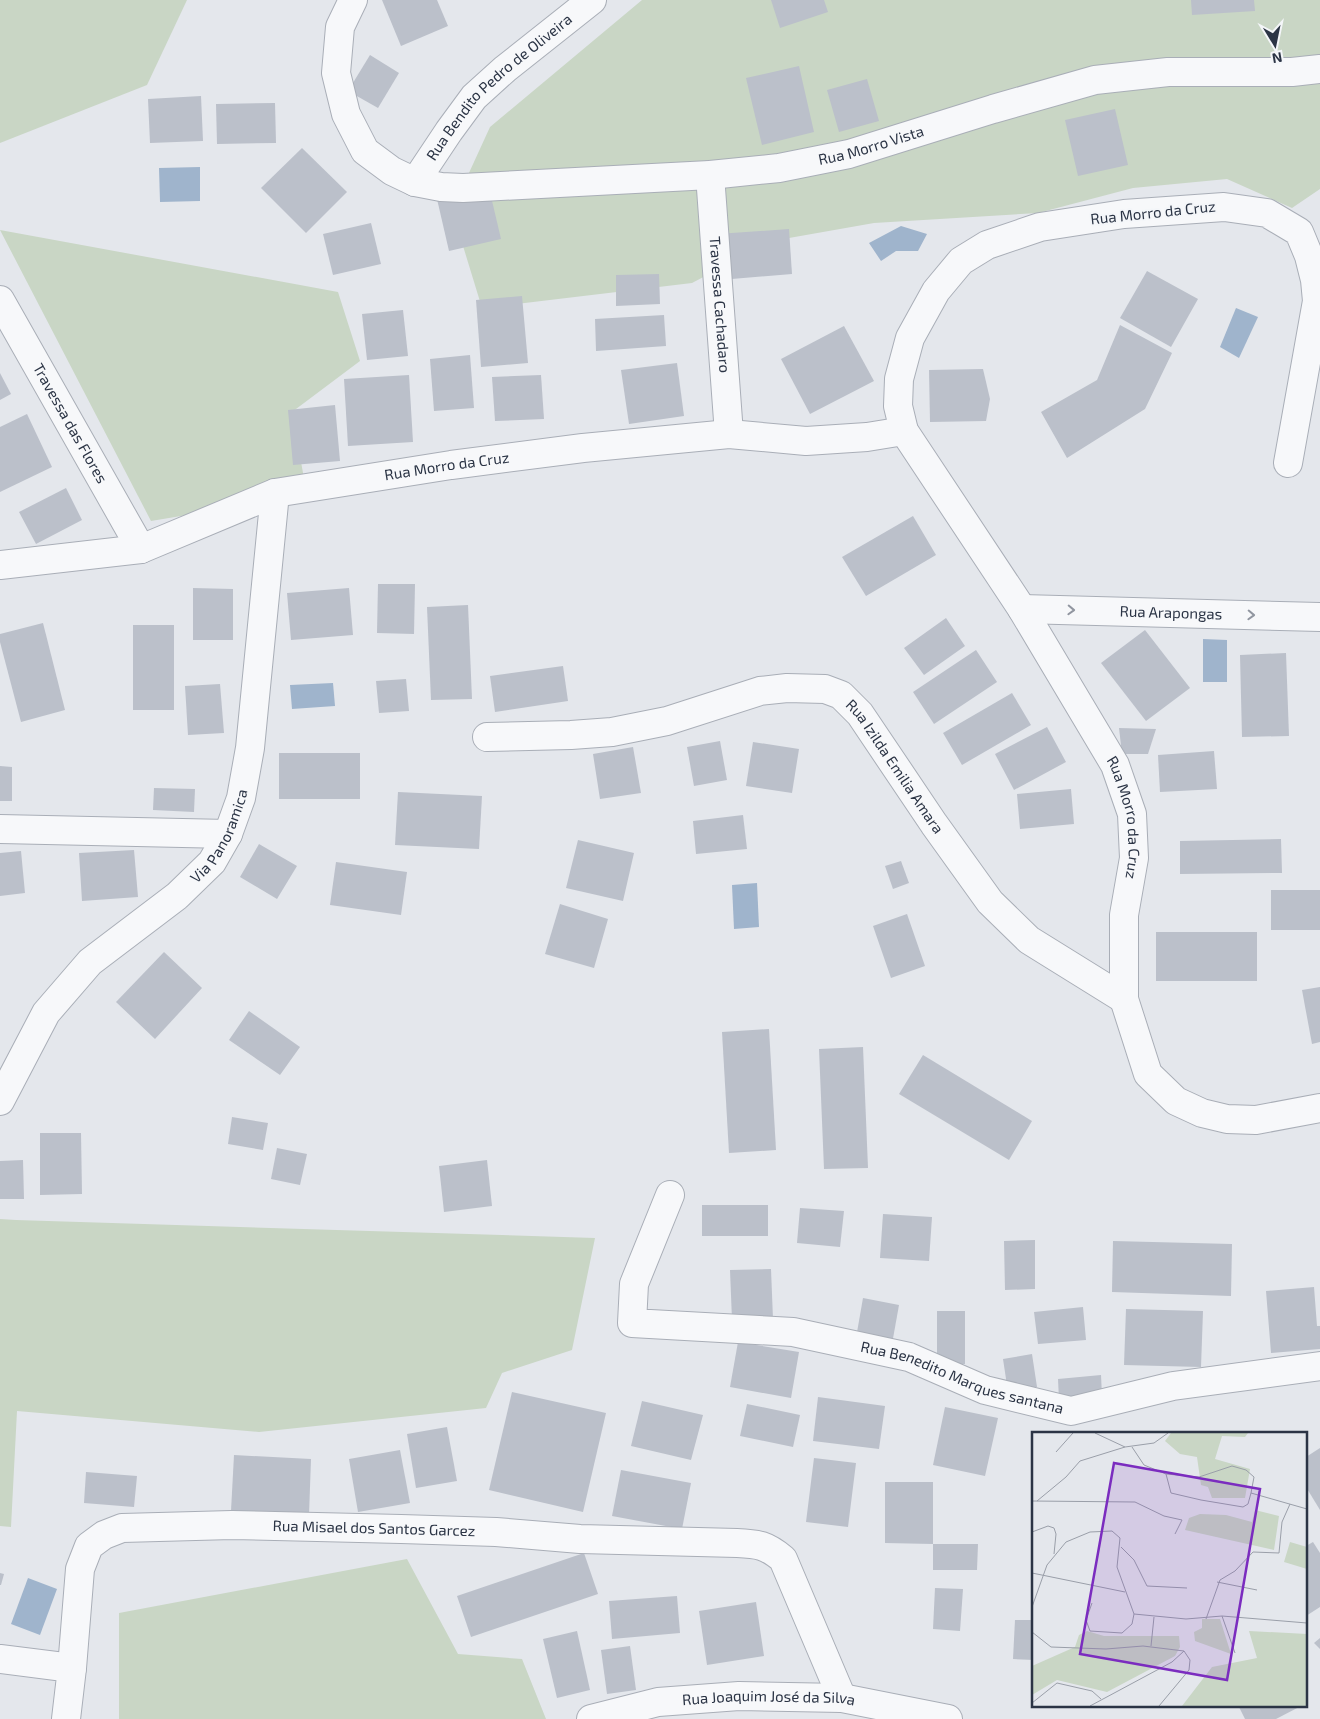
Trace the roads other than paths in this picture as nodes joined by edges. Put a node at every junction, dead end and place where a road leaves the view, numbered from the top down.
1 (353, 0) edge
2 (592, 0) edge
3 (1320, 69) edge
4 (710, 175) junction
5 (415, 182) junction
6 (0, 300) edge
7 (904, 431) junction
8 (729, 434) junction
9 (1288, 463) dead end
10 (275, 493) junction
11 (141, 549) junction
12 (0, 565) edge
13 (1022, 609) junction
14 (1320, 617) edge
15 (487, 737) dead end
16 (0, 829) edge
17 (228, 834) junction
18 (1124, 999) junction
19 (0, 1101) edge
20 (1320, 1108) edge
21 (670, 1195) dead end
22 (1320, 1366) edge
23 (0, 1659) edge
24 (72, 1668) junction
25 (842, 1698) junction
26 (66, 1719) edge
27 (591, 1719) edge
28 (948, 1719) edge

1 - 5 street, Rua Morro Vista
2 - 5 street, Rua Bendito Pedro de Oliveira
3 - 4 street, Rua Morro Vista
4 - 5 street, Rua Morro Vista
4 - 8 street, Travessa Cachadaro
6 - 11 street, Travessa das Flores
7 - 8 street, Rua Morro da Cruz
7 - 9 street, Rua Morro da Cruz
7 - 13 street, Rua Morro da Cruz
8 - 10 street, Rua Morro da Cruz
10 - 11 street, Rua Morro da Cruz
10 - 17 street, Via Panoramica
11 - 12 street, Rua Morro da Cruz
13 -> 14 street, Rua Arapongas
13 - 18 street, Rua Morro da Cruz
15 - 18 street, Rua Izilda Emilia Amara
16 - 17 street
17 - 19 street, Via Panoramica
18 - 20 street, Rua Morro da Cruz
21 - 22 street, Rua Benedito Marques santana
23 - 24 street
24 - 25 street, Rua Misael dos Santos Garcez
24 - 26 street
25 - 27 street, Rua Joaquim José da Silva
25 - 28 street, Rua Joaquim José da Silva

